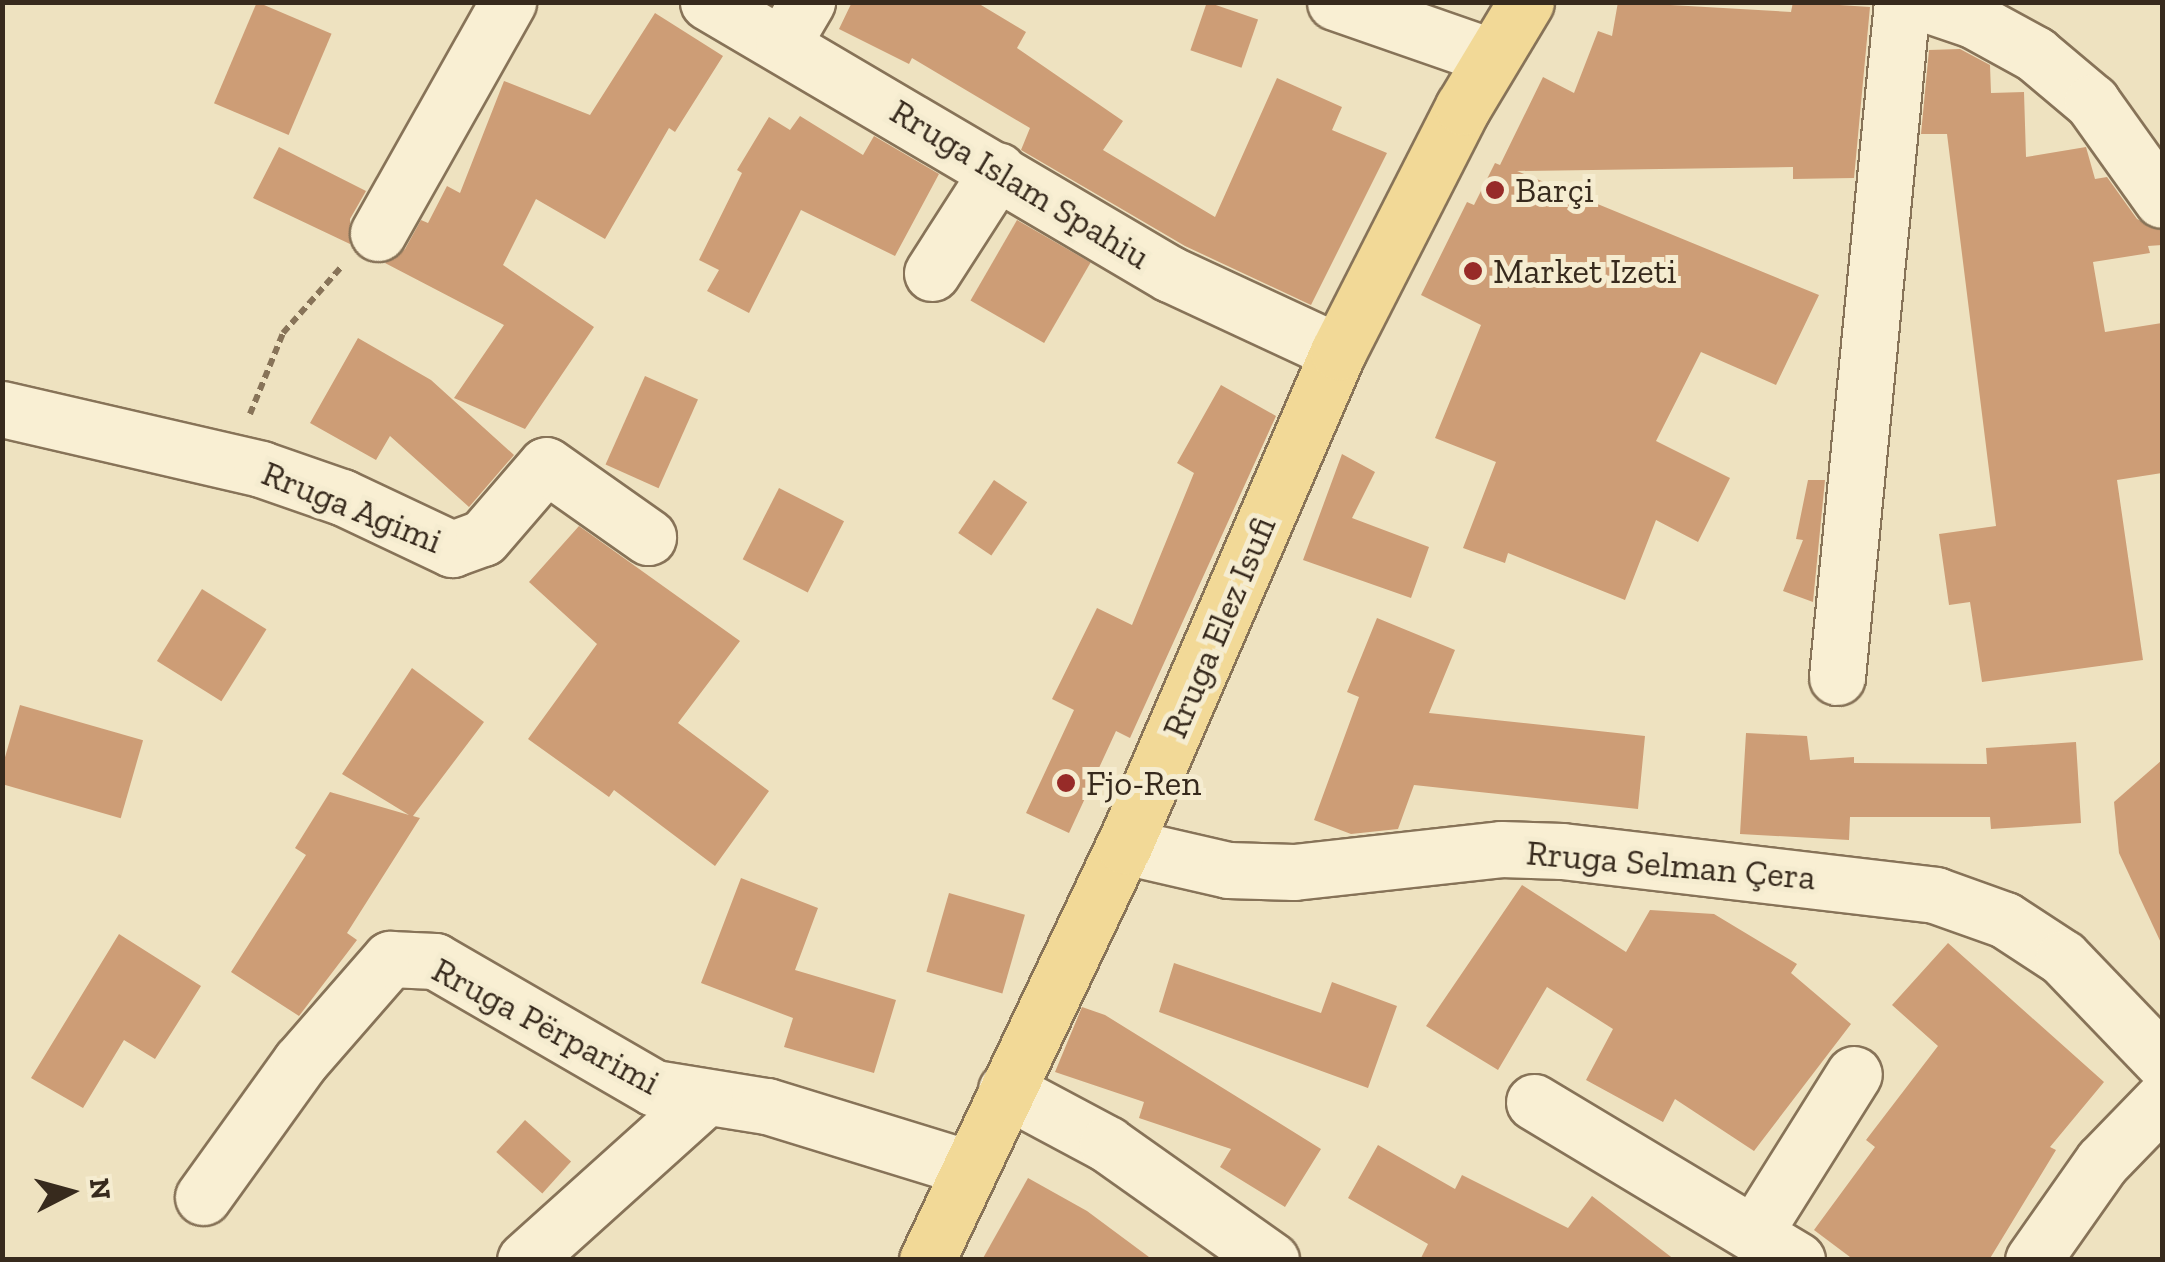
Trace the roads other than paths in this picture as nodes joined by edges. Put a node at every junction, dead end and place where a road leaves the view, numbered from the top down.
1 (508, 2) edge
2 (708, 2) edge
3 (1334, 2) edge
4 (1526, 2) edge
5 (1902, 2) edge
6 (1920, 2) edge
7 (795, 23) edge
8 (1490, 56) junction
9 (998, 170) junction
10 (2162, 200) edge
11 (378, 233) road end
12 (932, 273) dead end
13 (1338, 352) junction
14 (2, 409) edge
15 (648, 537) dead end
16 (1838, 677) dead end
17 (1124, 846) junction
18 (2162, 1061) edge
19 (1854, 1074) dead end
20 (1006, 1090) junction
21 (704, 1098) junction
22 (2162, 1100) edge
23 (1534, 1102) dead end
24 (968, 1168) junction
25 (203, 1197) dead end
26 (1777, 1245) edge
27 (525, 1260) edge
28 (927, 1260) edge
29 (1270, 1260) edge
30 (2033, 1260) edge

1 - 11 street
2 - 7 street, Rruga Islam Spahiu
3 - 8 street
4 - 8 main road, Rruga Elez Isufi
5 - 16 street
6 - 10 street
7 - 9 street, Rruga Islam Spahiu
8 - 13 main road, Rruga Elez Isufi
9 - 12 street
9 - 13 street, Rruga Islam Spahiu
13 - 17 main road, Rruga Elez Isufi
14 - 15 street, Rruga Agimi
17 - 18 street, Rruga Selman Çera
17 - 20 main road, Rruga Elez Isufi
19 - 26 street
20 - 24 main road, Rruga Elez Isufi
20 - 29 street
21 - 24 street, Rruga Përparimi
21 - 25 street, Rruga Përparimi
21 - 27 street, Rruga Përparimi
22 - 30 street
23 - 26 street
24 - 28 main road, Rruga Elez Isufi

